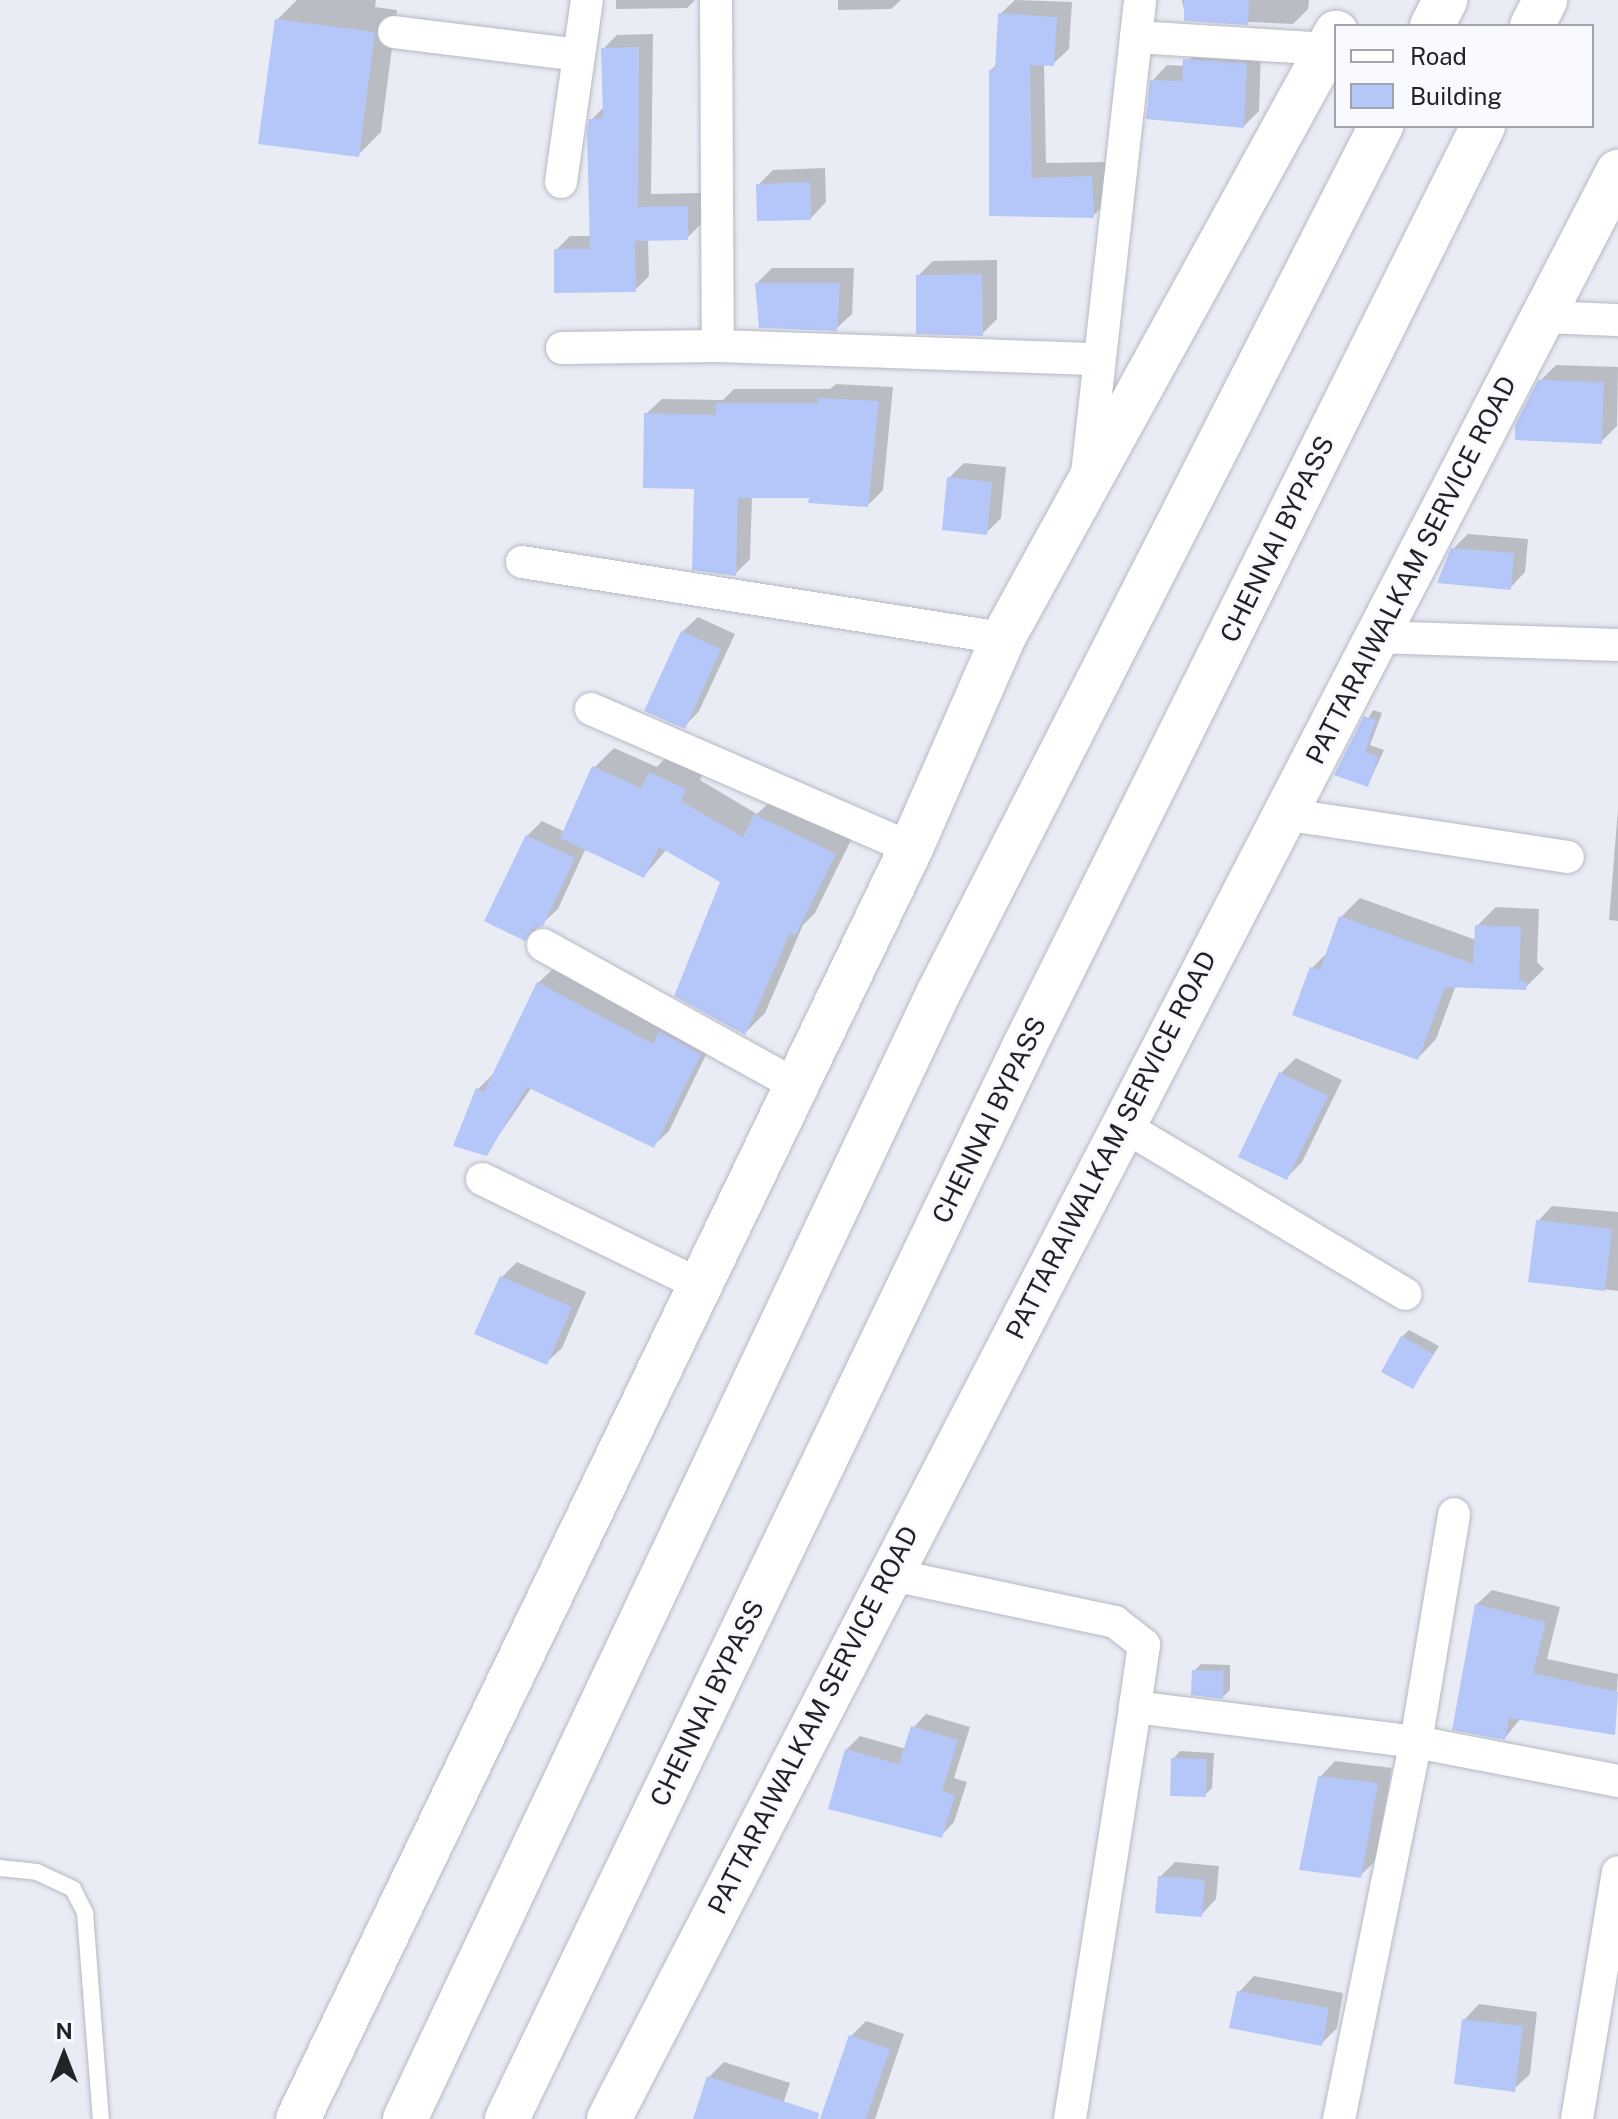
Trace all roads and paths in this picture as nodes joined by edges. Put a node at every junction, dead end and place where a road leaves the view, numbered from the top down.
1 (587, 0) edge
2 (716, 0) edge
3 (1140, 0) edge
4 (1353, 0) edge
5 (1445, 0) edge
6 (1545, 0) edge
7 (1340, 24) edge
8 (1433, 24) edge
9 (1533, 24) edge
10 (394, 32) dead end
11 (1334, 36) edge
12 (1136, 37) junction
13 (579, 55) junction
14 (1380, 128) edge
15 (1482, 128) edge
16 (1618, 172) edge
17 (561, 182) dead end
18 (1542, 317) junction
19 (1618, 320) edge
20 (718, 346) junction
21 (562, 348) dead end
22 (1099, 359) junction
23 (1085, 485) junction
24 (522, 562) dead end
25 (1376, 637) junction
26 (1003, 638) junction
27 (1618, 645) edge
28 (591, 709) dead end
29 (1284, 814) junction
30 (911, 848) junction
31 (1568, 857) dead end
32 (543, 945) dead end
33 (796, 1085) junction
34 (1122, 1125) junction
35 (482, 1179) dead end
36 (700, 1285) junction
37 (1406, 1294) dead end
38 (1454, 1514) dead end
39 (888, 1574) junction
40 (1135, 1707) junction
41 (1416, 1742) junction
42 (1618, 1781) edge
43 (0, 1868) edge
44 (1618, 1872) edge
45 (101, 2119) edge
46 (298, 2119) edge
47 (405, 2119) edge
48 (507, 2119) edge
49 (609, 2119) edge
50 (1070, 2119) edge
51 (1339, 2119) edge
52 (1577, 2119) edge

1 - 13 street
2 - 20 street
3 - 12 street
4 - 7 main road
5 - 8 main road
6 - 9 main road
10 - 13 street
11 - 12 street
11 - 23 main road
12 - 22 street
13 - 17 street
14 - 47 main road
15 - 48 main road, CHENNAI BYPASS
16 - 18 main road, PATTARAIWALKAM SERVICE ROAD
18 - 19 street
18 - 25 main road, PATTARAIWALKAM SERVICE ROAD
20 - 21 street
20 - 22 street
22 - 23 street
23 - 26 main road
24 - 26 street
25 - 27 street
25 - 29 main road, PATTARAIWALKAM SERVICE ROAD
26 - 30 main road
28 - 30 street
29 - 31 street
29 - 34 main road, PATTARAIWALKAM SERVICE ROAD
30 - 33 main road
32 - 33 street
33 - 36 main road
34 - 37 street
34 - 39 main road, PATTARAIWALKAM SERVICE ROAD
35 - 36 street
36 - 46 main road
38 - 41 street
39 - 40 street
39 - 49 main road, PATTARAIWALKAM SERVICE ROAD
40 - 41 street
40 - 50 street
41 - 42 street
41 - 51 street
43 - 45 lane
44 - 52 street

